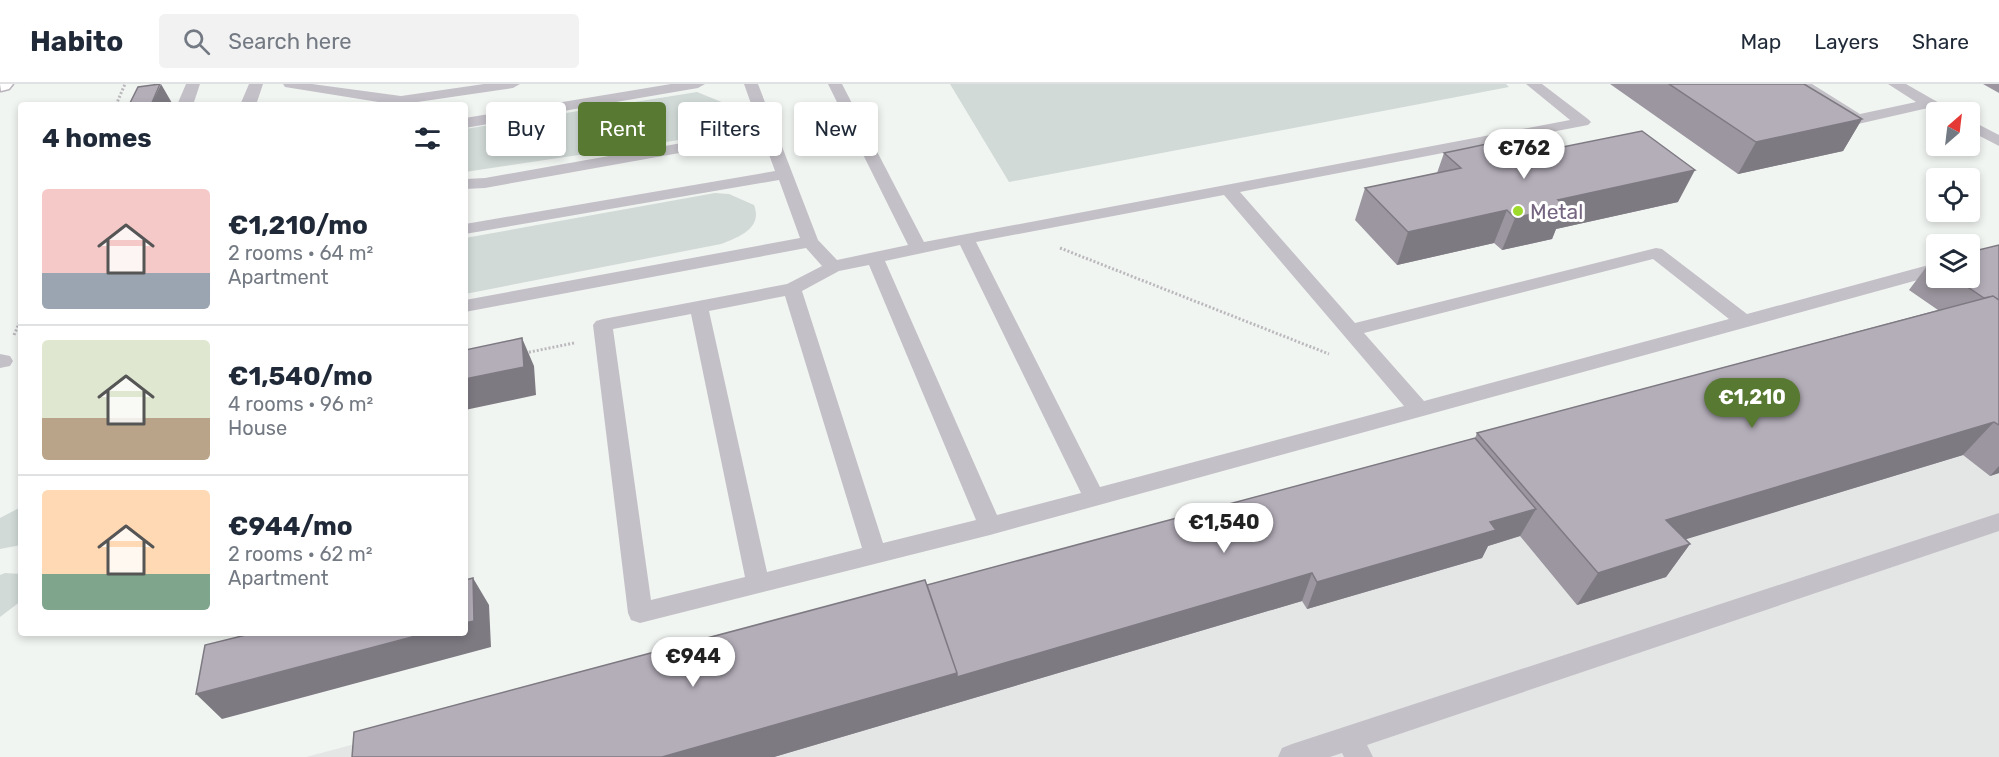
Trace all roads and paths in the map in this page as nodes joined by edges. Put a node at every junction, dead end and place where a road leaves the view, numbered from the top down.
1 (125, 84) edge
2 (193, 84) edge
3 (256, 84) edge
4 (290, 84) edge
5 (338, 84) edge
6 (513, 84) edge
7 (698, 84) edge
8 (751, 84) edge
9 (835, 84) edge
10 (1533, 84) edge
11 (1802, 84) edge
12 (1895, 84) edge
13 (317, 98) edge
14 (401, 101) junction
15 (117, 102) edge
16 (186, 102) edge
17 (249, 102) edge
18 (395, 102) edge
19 (758, 102) edge
20 (1928, 102) edge
21 (1926, 104) edge
22 (468, 122) edge
23 (1980, 131) edge
24 (1999, 141) edge
25 (678, 148) edge
26 (778, 156) edge
27 (784, 174) junction
28 (468, 184) edge
29 (1228, 189) junction
30 (468, 228) edge
31 (1015, 230) junction
32 (966, 239) junction
33 (810, 242) junction
34 (918, 248) junction
35 (875, 258) junction
36 (832, 267) junction
37 (1926, 272) edge
38 (792, 289) junction
39 (468, 305) edge
40 (699, 307) junction
41 (1744, 321) junction
42 (1353, 330) junction
43 (605, 337) junction
44 (516, 354) edge
45 (1330, 355) dead end
46 (1419, 409) junction
47 (1094, 497) junction
48 (1999, 522) edge
49 (990, 526) junction
50 (875, 554) junction
51 (758, 584) junction
52 (1354, 748) edge
53 (1292, 757) edge

1 - 15 path
2 - 16 lane
3 - 17 lane
4 - 13 lane
5 - 13 lane
6 - 14 lane
7 - 22 lane
8 - 19 lane
9 - 34 lane
10 - 29 lane
11 - 21 lane
12 - 20 lane
13 - 14 lane
14 - 18 lane
23 - 24 lane
25 - 28 lane
26 - 27 lane
27 - 30 lane
27 - 33 lane
29 - 31 lane
29 - 42 lane
31 - 32 lane
31 - 45 path
32 - 34 lane
32 - 47 lane
33 - 36 lane
33 - 39 lane
34 - 35 lane
35 - 36 lane
35 - 49 lane
36 - 38 lane
37 - 41 lane
38 - 40 lane
38 - 50 lane
40 - 43 lane
40 - 51 lane
41 - 42 lane
41 - 46 lane
42 - 46 lane
43 - 44 path
43 - 51 lane
46 - 47 lane
47 - 49 lane
48 - 52 lane
49 - 50 lane
50 - 51 lane
52 - 53 lane

